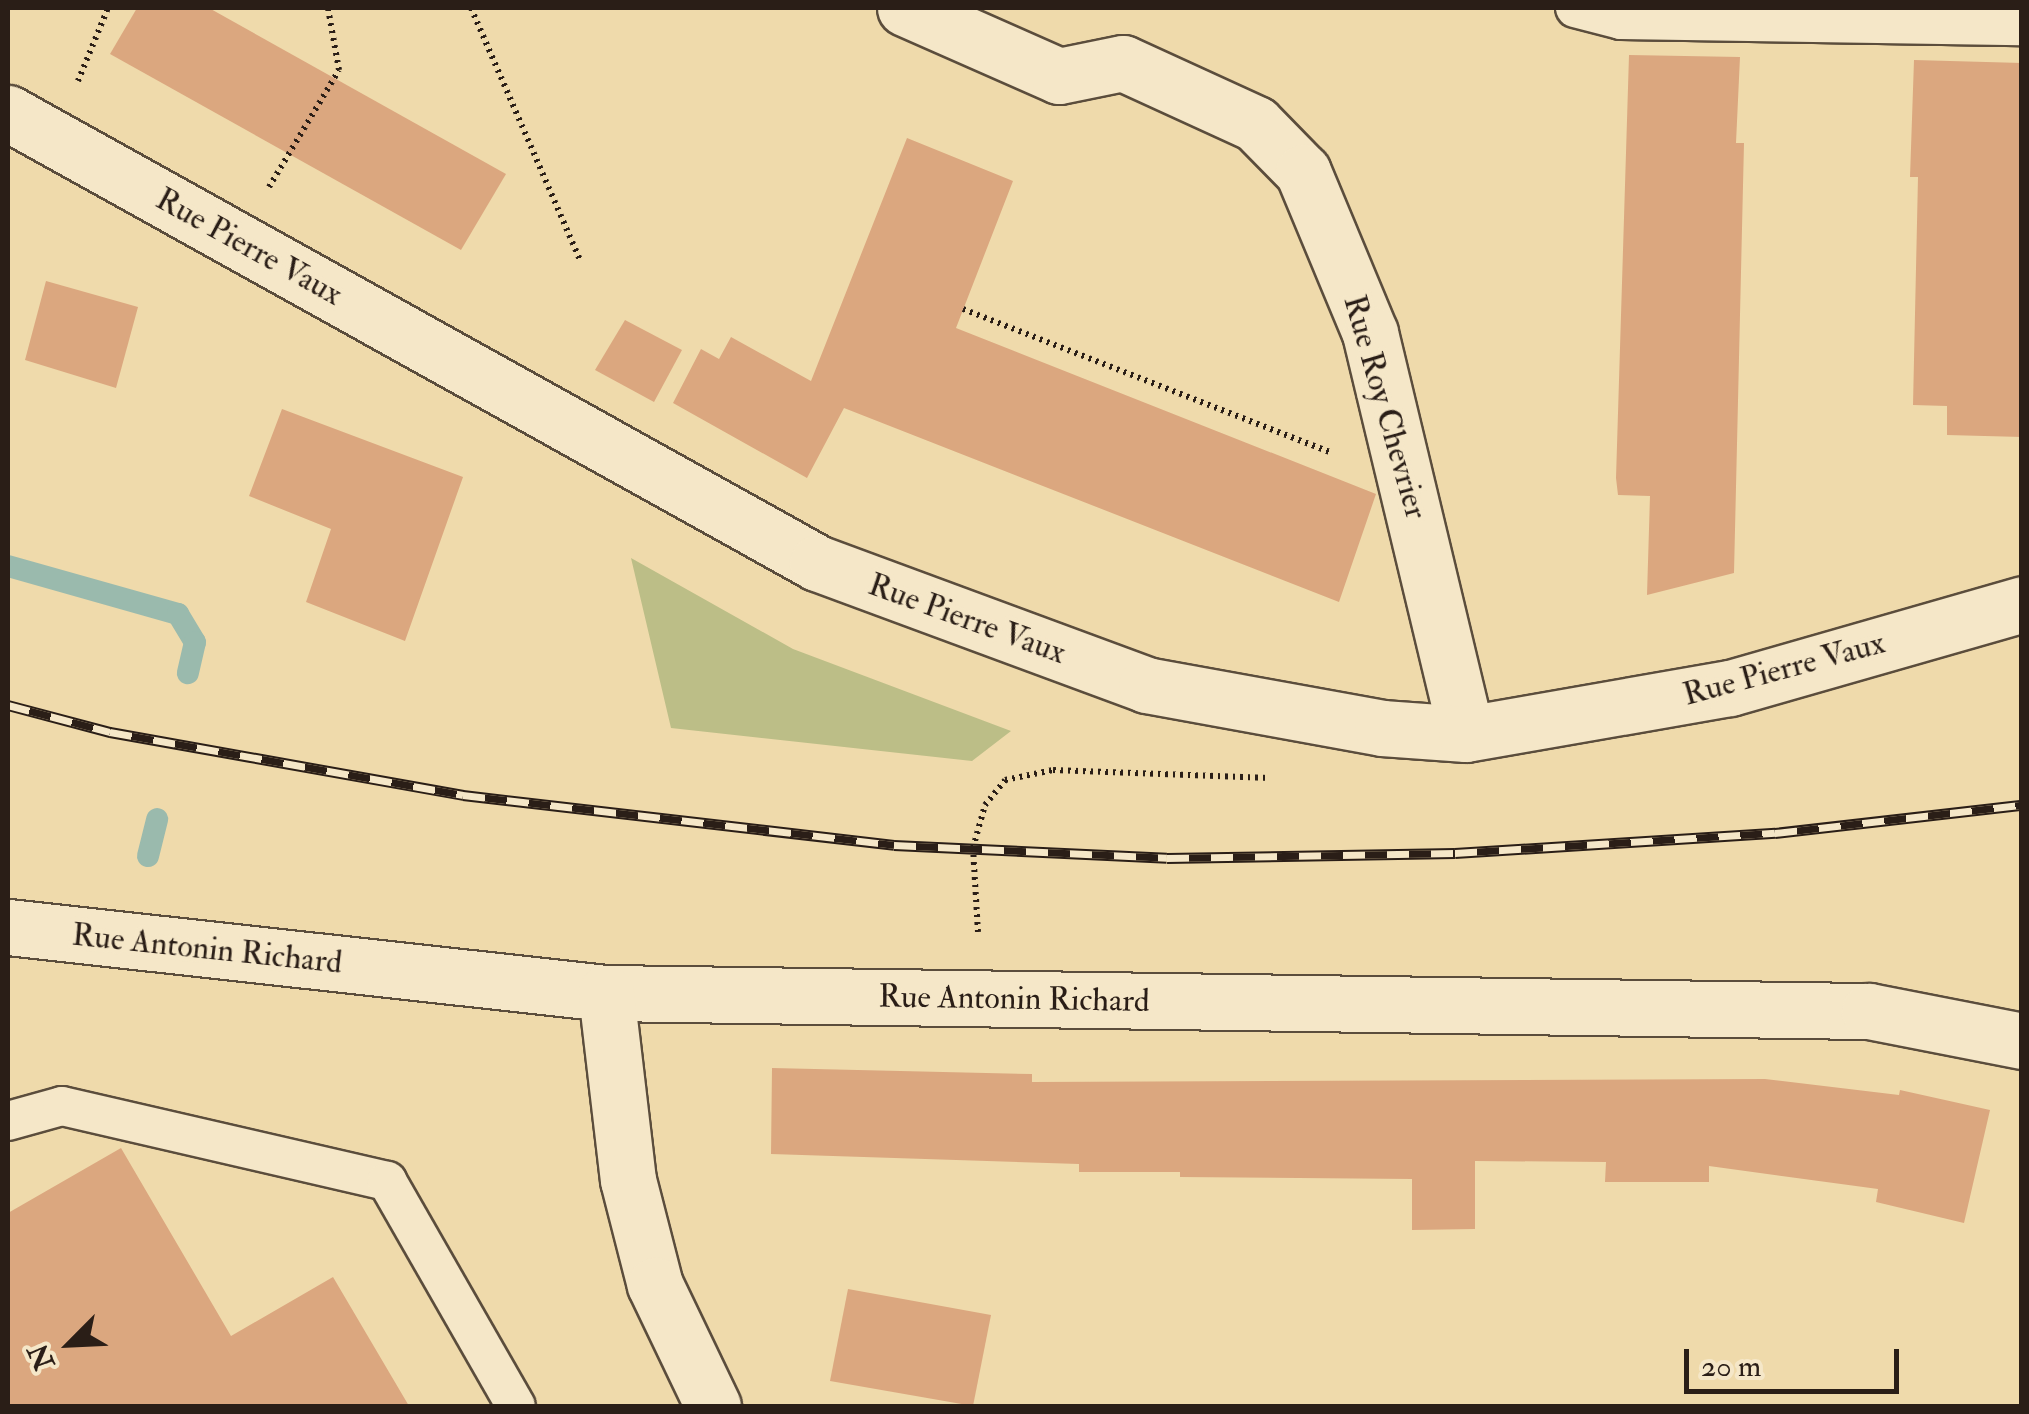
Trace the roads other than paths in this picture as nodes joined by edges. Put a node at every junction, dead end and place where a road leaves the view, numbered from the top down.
1 (905, 8) edge
2 (1575, 8) edge
3 (2022, 26) edge
4 (8, 113) edge
5 (2022, 604) edge
6 (1466, 734) junction
7 (8, 926) edge
8 (606, 992) junction
9 (2022, 1041) edge
10 (8, 1121) edge
11 (516, 1406) edge
12 (713, 1406) edge

1 - 6 street, Rue Roy Chevrier
2 - 3 lane
4 - 6 street, Rue Pierre Vaux
5 - 6 street, Rue Pierre Vaux
7 - 8 street, Rue Antonin Richard
8 - 9 street, Rue Antonin Richard
8 - 12 street
10 - 11 lane

